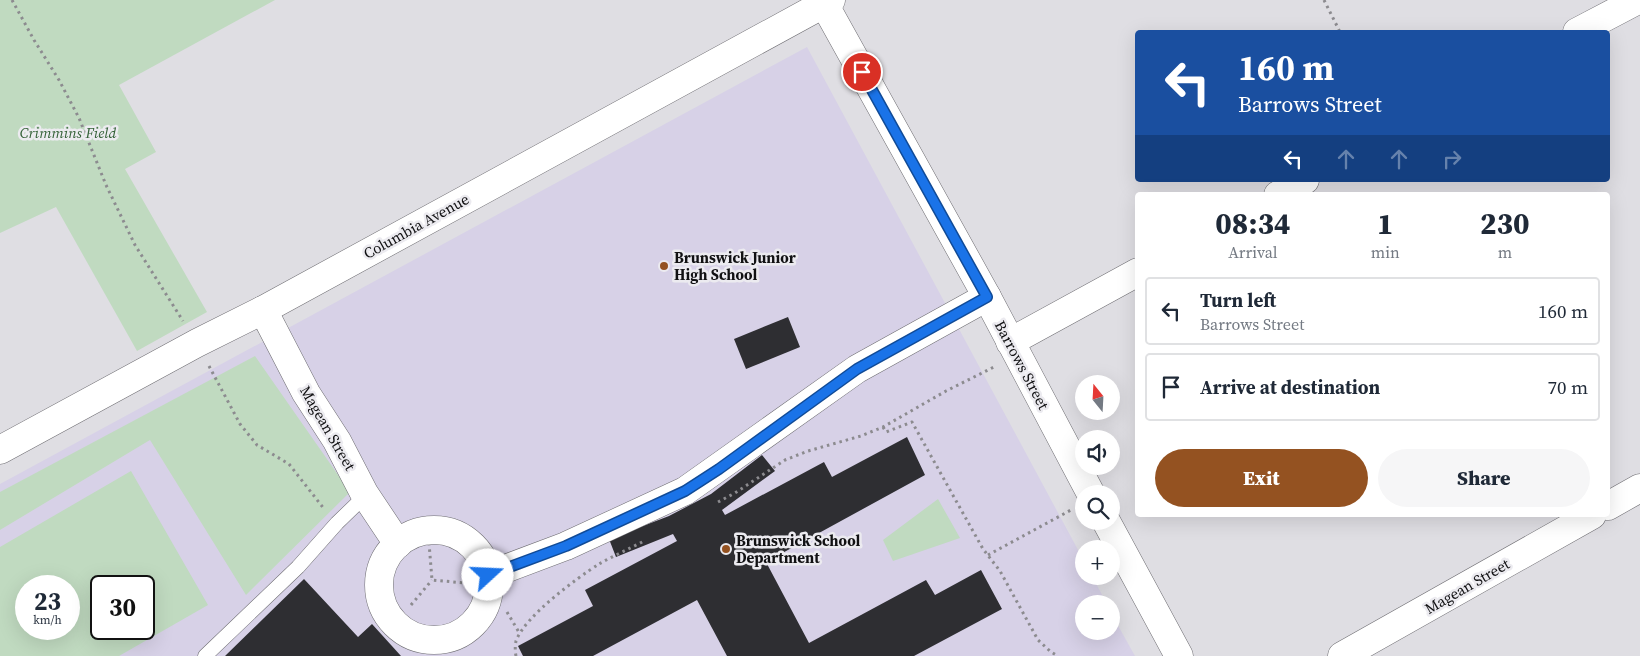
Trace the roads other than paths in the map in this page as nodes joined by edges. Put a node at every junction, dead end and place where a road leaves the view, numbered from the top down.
1 (1638, 0) edge
2 (826, 1) edge
3 (1581, 30) edge
4 (1301, 182) edge
5 (1283, 192) edge
6 (1135, 274) edge
7 (987, 297) junction
8 (263, 310) junction
9 (1010, 342) junction
10 (0, 450) edge
11 (1075, 486) edge
12 (1640, 488) edge
13 (366, 495) junction
14 (1610, 505) edge
15 (1588, 517) edge
16 (1111, 530) edge
17 (398, 544) junction
18 (480, 580) junction
19 (443, 648) edge
20 (205, 656) edge
21 (1179, 656) edge
22 (1342, 656) edge

1 - 3 street
2 - 7 street, Barrows Street
2 - 8 street, Columbia Avenue
4 - 5 street
6 - 9 street
7 - 9 street, Barrows Street
7 - 18 street
8 - 10 street, Columbia Avenue
8 - 13 street, Magean Street
9 - 11 street, Barrows Street
12 - 14 street
13 - 17 street, Magean Street
13 - 20 lane
15 - 22 street, Magean Street
16 - 21 street
17 - 18 street
17 - 19 street
18 - 19 street

